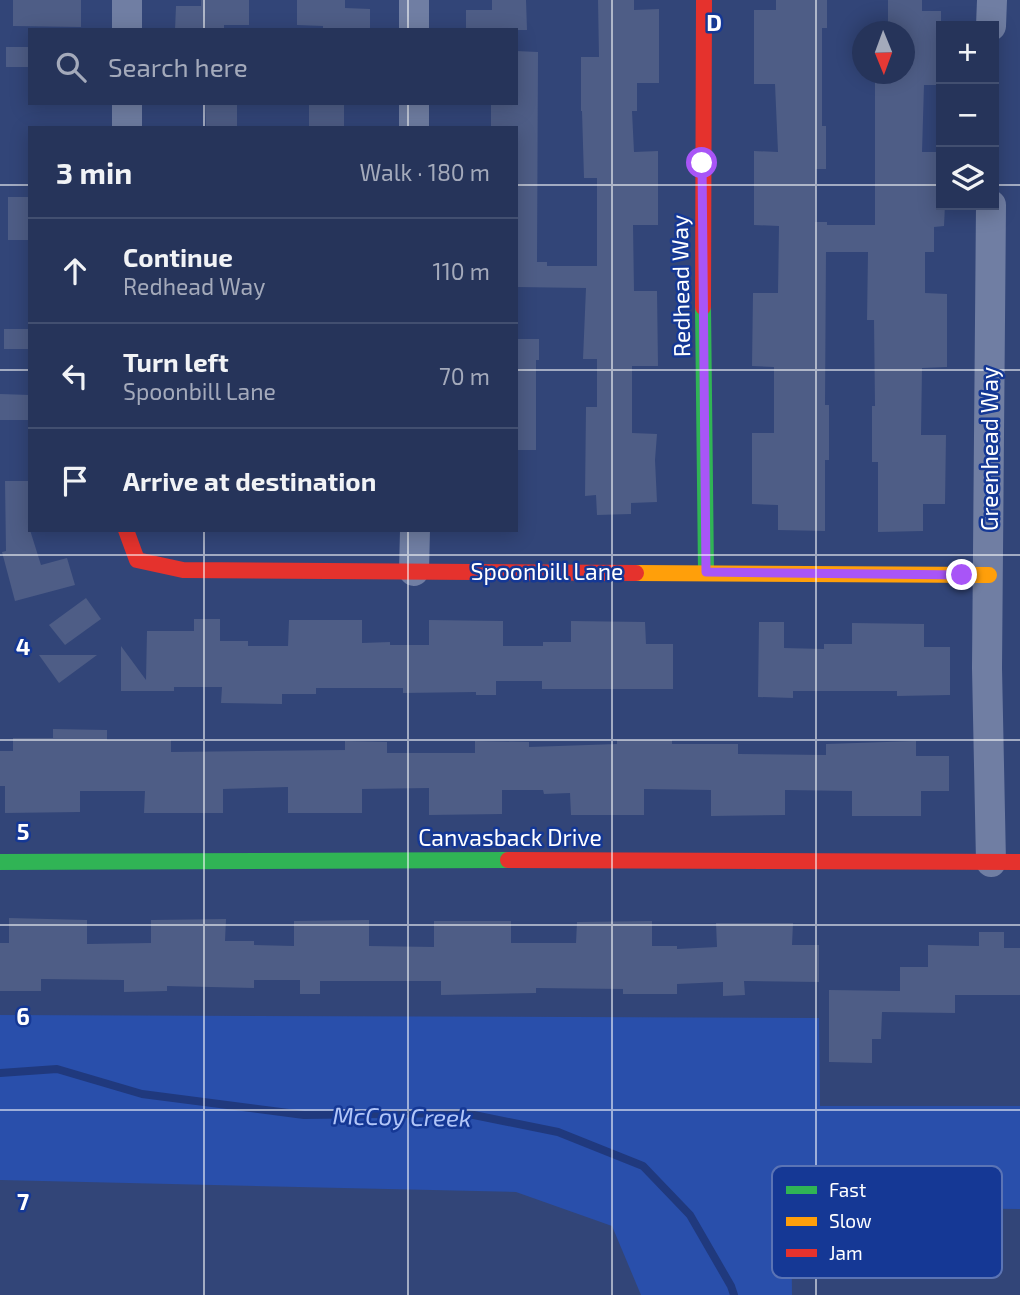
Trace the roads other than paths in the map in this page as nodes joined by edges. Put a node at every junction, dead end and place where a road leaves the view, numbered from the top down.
1 (127, 0) edge
2 (414, 0) edge
3 (704, 0) edge
4 (992, 0) edge
5 (991, 21) edge
6 (127, 28) edge
7 (414, 28) edge
8 (127, 105) edge
9 (414, 105) edge
10 (127, 126) edge
11 (414, 126) edge
12 (991, 210) edge
13 (127, 532) edge
14 (415, 532) edge
15 (414, 571) junction
16 (706, 572) junction
17 (989, 575) junction
18 (0, 862) edge
19 (1005, 862) edge

1 - 6 street
2 - 7 street
3 - 16 street, Redhead Way
4 - 5 street
8 - 10 street
9 - 11 street
12 - 17 street, Greenhead Way
13 - 15 street, Spoonbill Lane
14 - 15 street
15 - 16 street, Spoonbill Lane
16 - 17 street, Spoonbill Lane
17 - 19 street, Greenhead Way
18 - 19 street, Canvasback Drive

